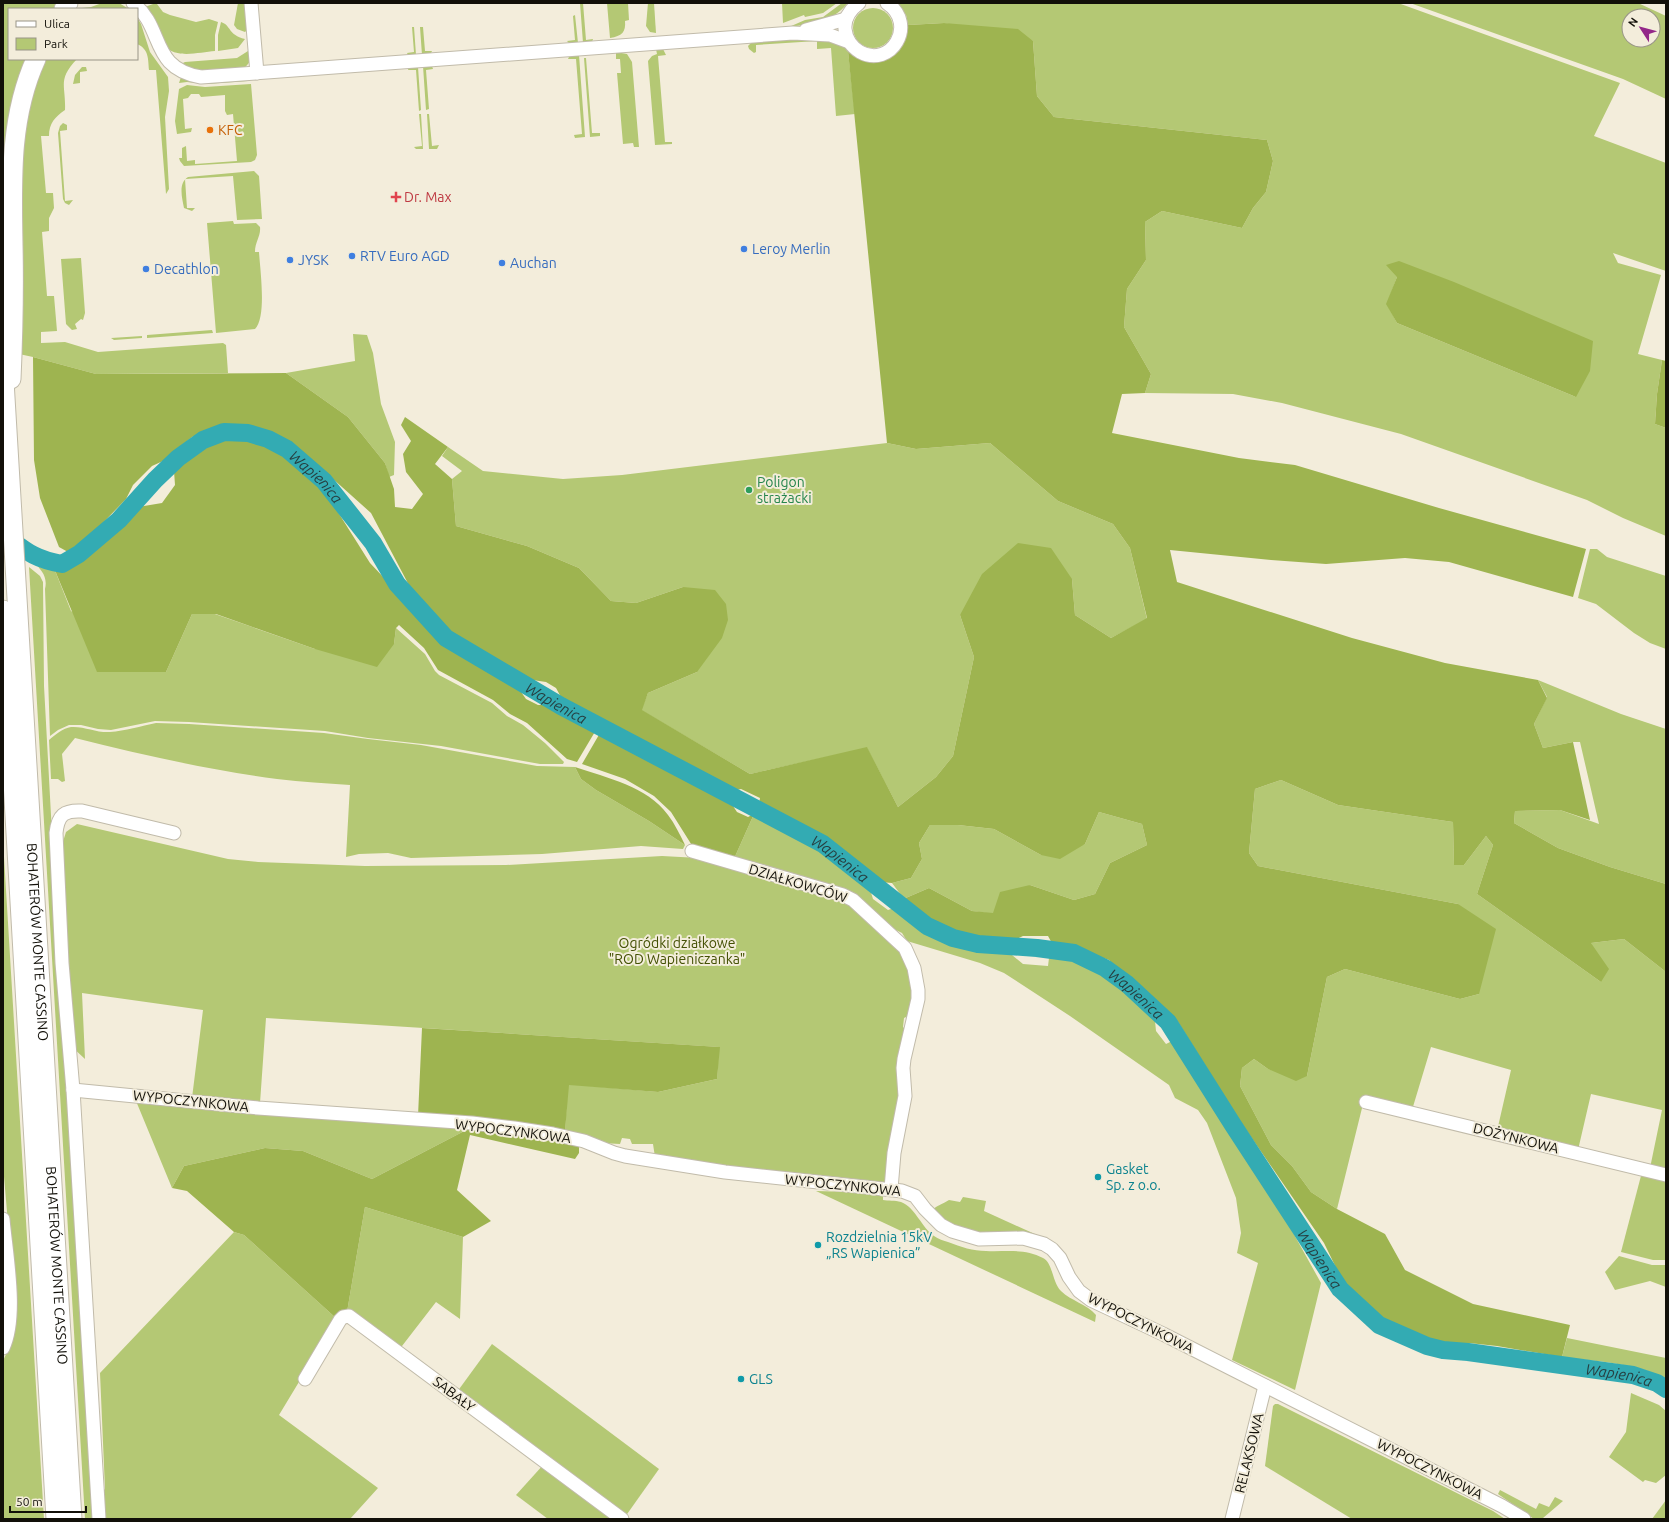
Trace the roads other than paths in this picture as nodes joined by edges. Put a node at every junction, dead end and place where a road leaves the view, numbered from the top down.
1 (133, 3) edge
2 (251, 3) edge
3 (859, 3) edge
4 (887, 3) edge
5 (846, 19) junction
6 (793, 33) junction
7 (849, 42) junction
8 (36, 60) edge
9 (256, 73) junction
10 (3, 364) edge
11 (8, 443) junction
12 (3, 610) edge
13 (174, 832) dead end
14 (692, 851) dead end
15 (73, 1090) junction
16 (1366, 1102) dead end
17 (1666, 1175) edge
18 (891, 1189) junction
19 (3, 1219) edge
20 (3, 1348) edge
21 (305, 1379) dead end
22 (1265, 1386) junction
23 (56, 1519) edge
24 (72, 1519) edge
25 (99, 1519) edge
26 (622, 1519) edge
27 (1232, 1519) edge
28 (1524, 1519) edge

1 - 9 street
2 - 9 street
3 - 5 street
4 - 7 street
5 - 6 street
5 - 7 street
6 - 7 street
6 - 9 street
8 - 11 highway
10 - 11 highway, BOHATERÓW MONTE CASSINO
11 - 24 highway, BOHATERÓW MONTE CASSINO
12 - 23 highway, BOHATERÓW MONTE CASSINO
13 - 15 street
14 - 18 street, DZIAŁKOWCÓW
15 - 18 street, WYPOCZYNKOWA
15 - 25 street
16 - 17 street, DOŻYNKOWA
18 - 22 street, WYPOCZYNKOWA
19 - 20 street
21 - 26 street, SABAŁY
22 - 27 street, RELAKSOWA
22 - 28 street, WYPOCZYNKOWA

